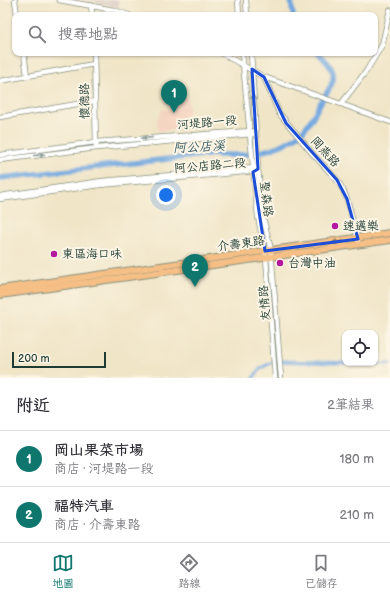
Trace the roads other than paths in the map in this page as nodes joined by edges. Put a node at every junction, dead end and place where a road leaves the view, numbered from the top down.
1 (15, 0) edge
2 (60, 0) edge
3 (238, 0) edge
4 (246, 0) edge
5 (91, 5) junction
6 (390, 10) edge
7 (17, 12) edge
8 (92, 12) edge
9 (120, 12) edge
10 (239, 12) edge
11 (247, 12) edge
12 (378, 52) edge
13 (24, 56) edge
14 (94, 56) edge
15 (226, 56) edge
16 (242, 56) edge
17 (250, 56) edge
18 (375, 56) edge
19 (94, 64) junction
20 (243, 65) junction
21 (252, 69) junction
22 (27, 76) junction
23 (264, 77) junction
24 (0, 81) edge
25 (96, 101) junction
26 (341, 104) junction
27 (0, 117) edge
28 (390, 122) edge
29 (249, 130) junction
30 (255, 132) junction
31 (250, 138) junction
32 (96, 142) junction
33 (97, 148) junction
34 (0, 155) edge
35 (0, 160) edge
36 (254, 167) junction
37 (0, 196) edge
38 (0, 199) edge
39 (390, 234) edge
40 (390, 240) edge
41 (359, 242) junction
42 (269, 254) junction
43 (0, 289) edge
44 (0, 295) edge
45 (275, 378) edge
46 (281, 378) edge

1 - 7 street
2 - 5 street
3 - 10 street
4 - 11 street
5 - 8 street
5 - 9 street
6 - 12 street
13 - 22 street
14 - 19 street, 懷德路
15 - 20 street
16 - 20 street, 聖森路
17 - 21 street, 聖森路
18 - 26 street
19 - 22 street
19 - 25 street, 懷德路
20 - 21 street
20 - 29 street, 聖森路
21 - 23 street
30 -> 21 street, 聖森路
22 - 24 street
23 - 26 street
23 - 41 street, 岡燕路
25 - 27 street
25 - 32 street, 懷德路
26 - 28 street
29 - 30 street, 河堤路一段
29 - 31 street, 聖森路
29 -> 32 street, 河堤路一段
30 - 31 street, 河堤路一段
30 - 36 street, 聖森路
31 - 33 street, 河堤路一段
31 - 36 street, 聖森路
32 - 33 street, 懷德路
32 - 34 street, 河堤路一段
35 -> 33 street, 河堤路一段
36 - 37 street, 阿公店路二段
36 - 38 street, 阿公店路二段
36 - 42 street, 聖森路
36 - 42 street, 聖森路
39 - 41 main road, 介壽東路
40 - 41 main road, 介壽東路
41 - 42 main road, 介壽東路
42 - 43 main road, 介壽東路
42 - 44 main road, 介壽東路
42 - 45 street, 友情路
42 - 46 street, 友情路

